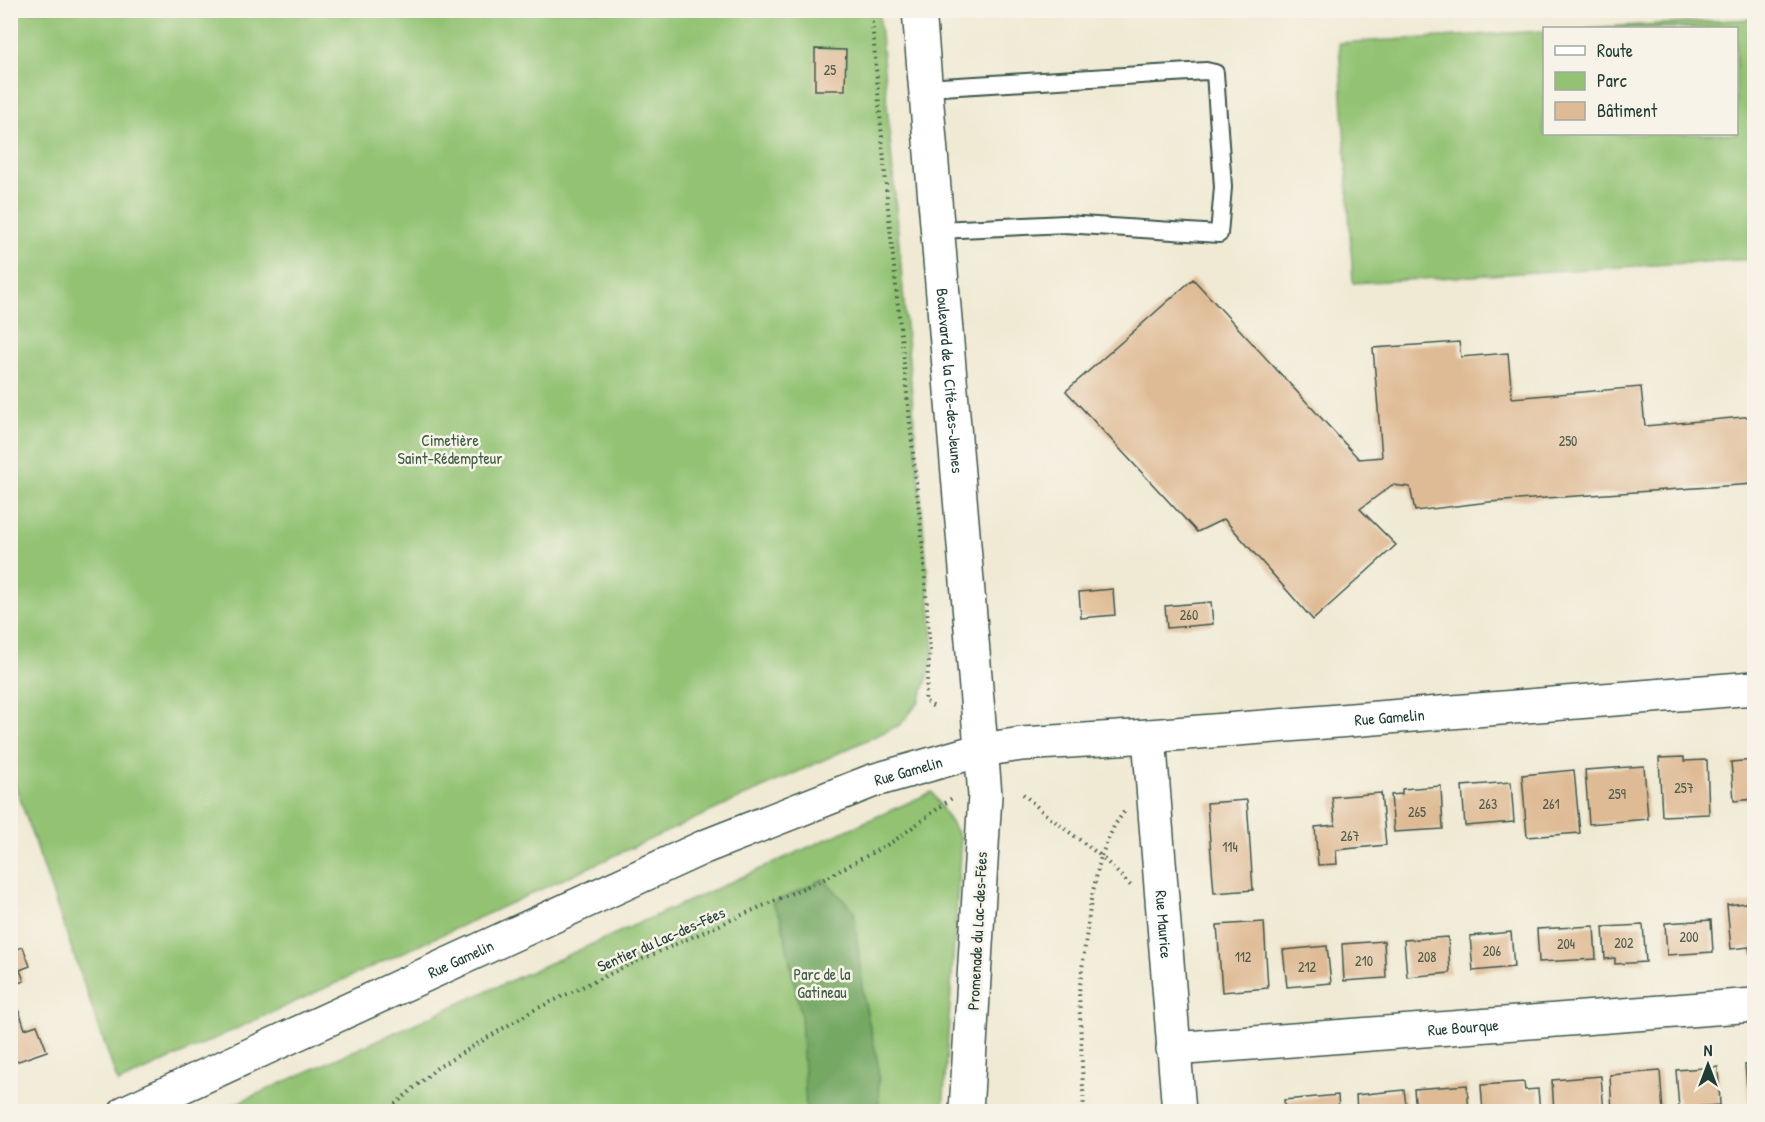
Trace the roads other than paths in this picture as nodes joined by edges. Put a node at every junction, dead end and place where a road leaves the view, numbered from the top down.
1 (919, 10) edge
2 (926, 88) junction
3 (938, 230) junction
4 (1755, 688) edge
5 (1149, 736) junction
6 (981, 750) junction
7 (1755, 1005) edge
8 (1173, 1049) junction
9 (126, 1112) edge
10 (966, 1112) edge
11 (1179, 1112) edge

1 - 2 street, Boulevard de la Cité-des-Jeunes
2 - 3 street, Boulevard de la Cité-des-Jeunes
2 - 3 lane
3 - 6 street, Boulevard de la Cité-des-Jeunes
4 - 5 street, Rue Gamelin
5 - 6 street, Rue Gamelin
5 - 8 street, Rue Maurice
6 - 9 street, Rue Gamelin
6 - 10 street, Promenade du Lac-des-Fées
7 - 8 street, Rue Bourque
8 - 11 street, Rue Maurice

